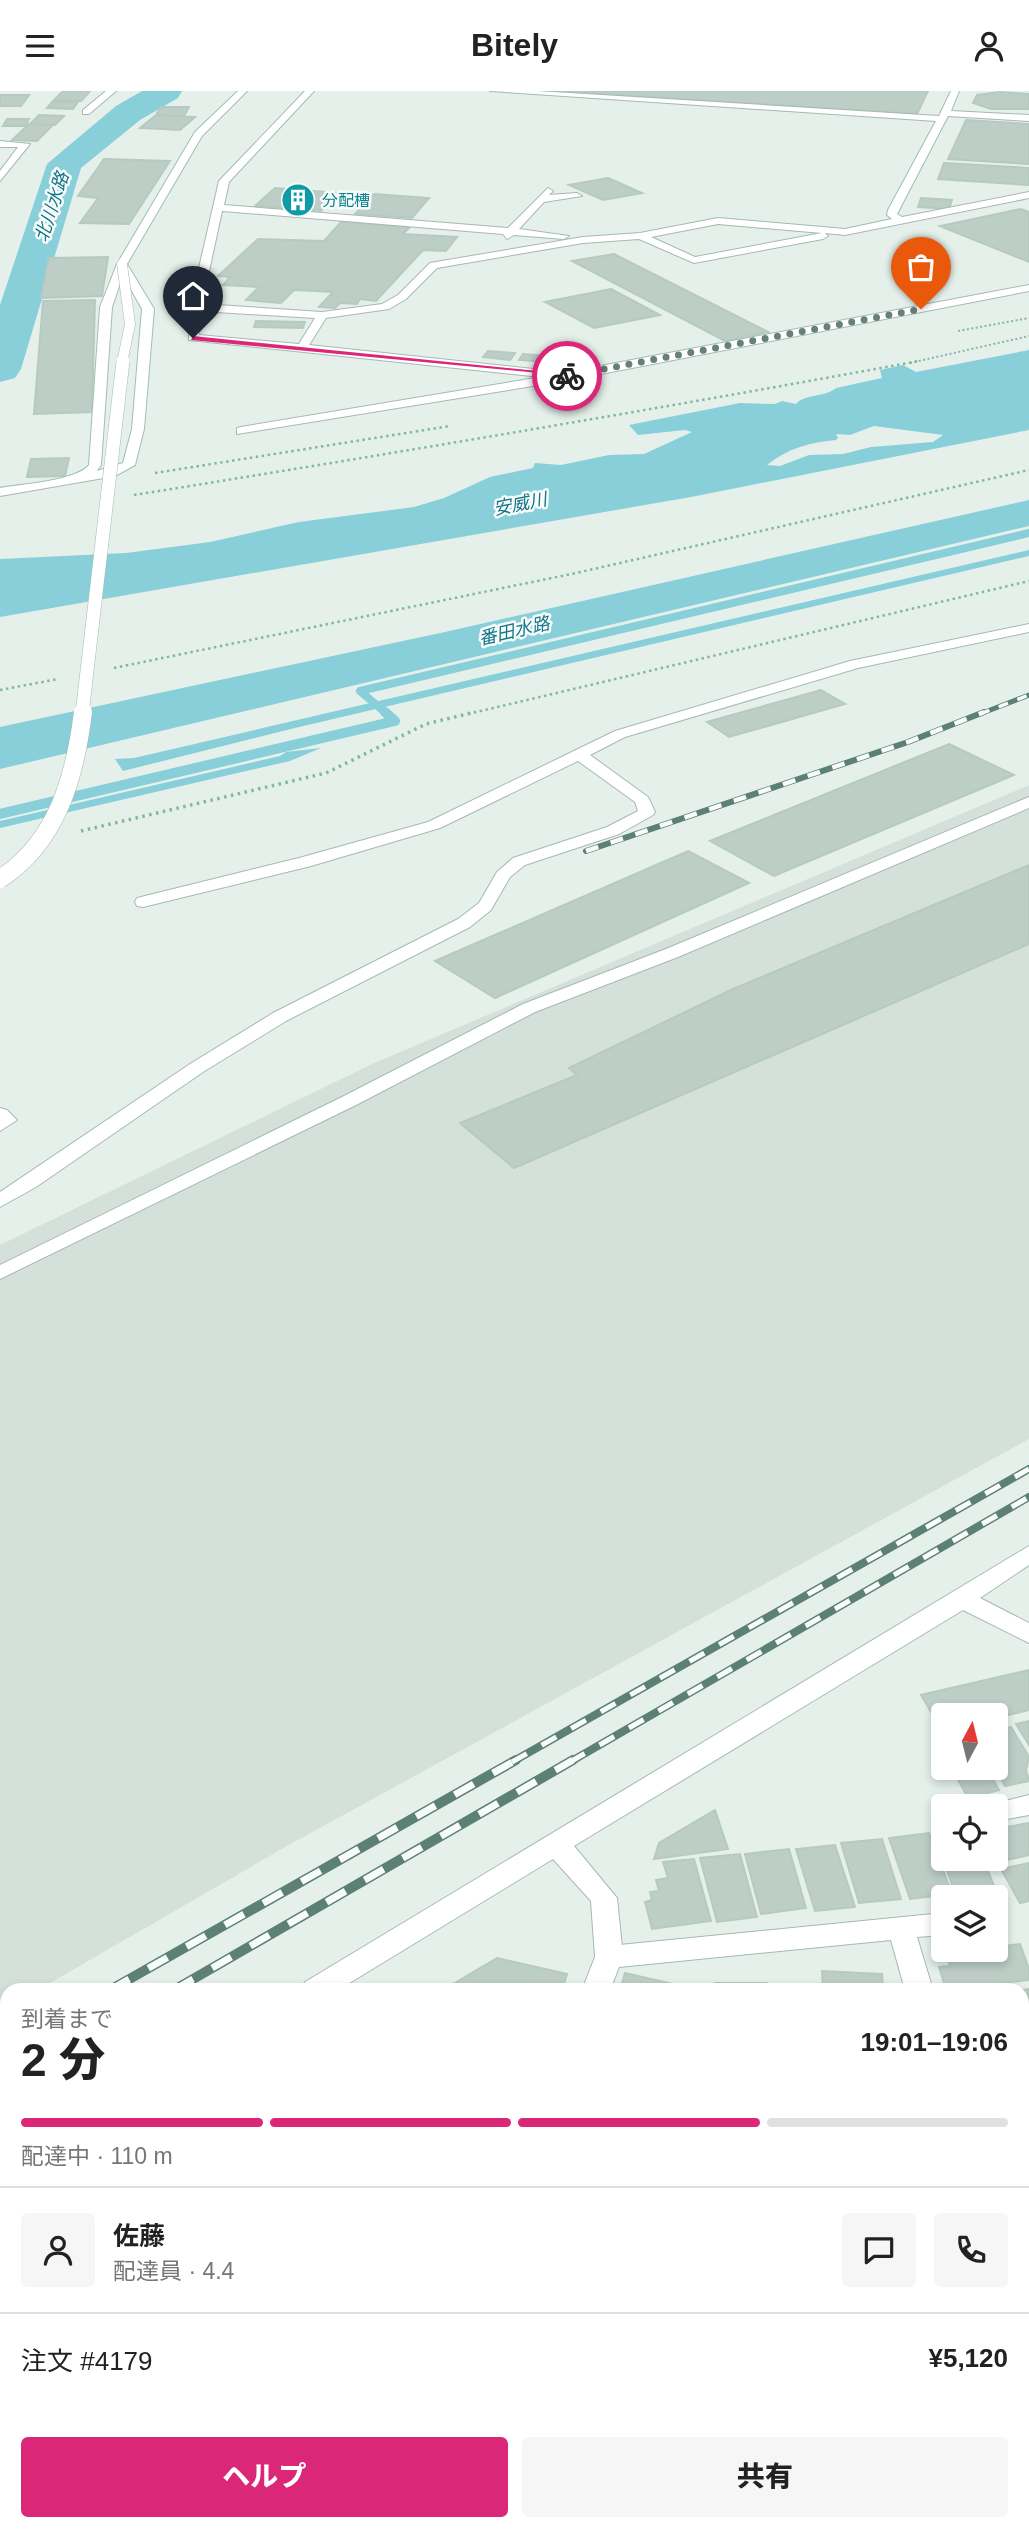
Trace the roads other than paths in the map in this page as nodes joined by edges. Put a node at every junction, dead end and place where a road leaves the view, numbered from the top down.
1 (112, 91) edge
2 (243, 91) edge
3 (310, 91) edge
4 (494, 91) edge
5 (955, 91) edge
6 (86, 112) dead end
7 (943, 116) junction
8 (1029, 118) edge
9 (0, 144) edge
10 (0, 178) edge
11 (1029, 195) edge
12 (577, 196) dead end
13 (218, 208) junction
14 (901, 221) junction
15 (511, 231) junction
16 (845, 232) junction
17 (640, 236) junction
18 (583, 240) junction
19 (504, 253) junction
20 (122, 264) junction
21 (1029, 288) edge
22 (196, 307) junction
23 (322, 315) junction
24 (302, 348) junction
25 (570, 376) junction
26 (241, 431) dead end
27 (69, 479) junction
28 (0, 492) edge
29 (1029, 628) edge
30 (579, 754) junction
31 (1029, 802) edge
32 (0, 879) edge
33 (143, 902) dead end
34 (0, 1114) edge
35 (0, 1125) edge
36 (0, 1201) edge
37 (0, 1273) edge
38 (1029, 1554) edge
39 (962, 1599) junction
40 (1029, 1634) edge
41 (1029, 1805) edge
42 (1008, 1809) edge
43 (556, 1844) junction
44 (931, 1925) edge
45 (901, 1928) junction
46 (609, 1957) junction
47 (326, 1983) edge
48 (599, 1983) edge
49 (917, 1983) edge

1 - 6 street
2 - 20 street
3 - 13 street
4 - 7 street
5 - 7 street
7 - 8 street
7 - 14 street
9 - 10 street
11 - 14 street
12 - 15 street
13 - 15 street
13 - 22 street
14 - 16 street
15 - 18 street
15 - 19 street
16 - 17 street
16 - 17 street
17 - 18 street
18 - 19 street
19 - 23 street
20 - 27 street
20 - 27 street
20 - 32 street, bridge
21 - 25 street
22 - 23 street
22 - 24 street
23 - 24 street
24 - 25 street
25 - 26 street
27 - 28 street
29 - 30 street
30 - 33 street
30 - 36 street
31 - 37 street
34 - 35 street
38 - 39 street
39 - 40 street
39 - 43 street
41 - 42 street
43 - 46 street
43 - 47 street
44 - 45 street
45 - 46 street
45 - 49 street
46 - 48 street

